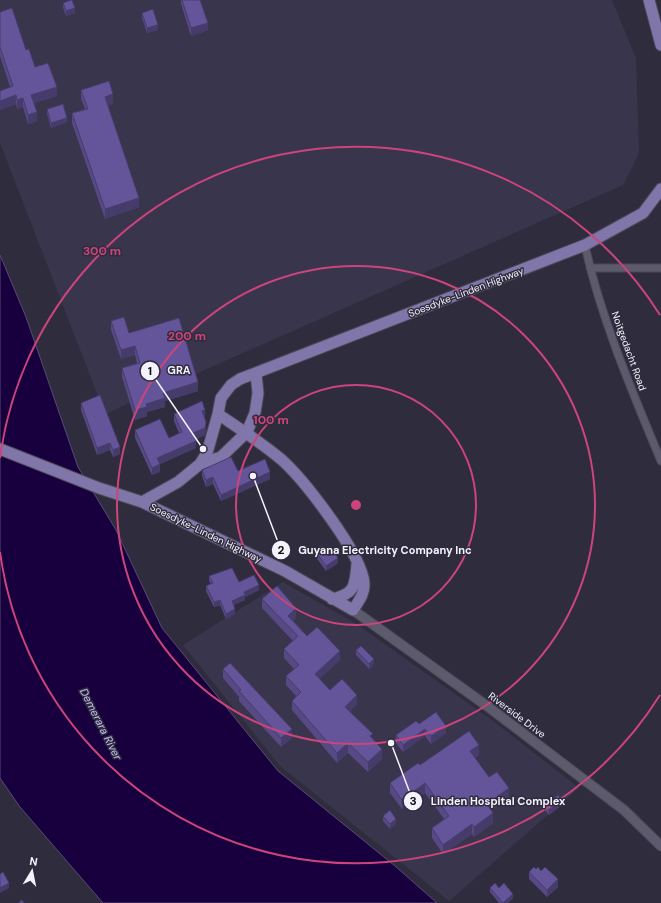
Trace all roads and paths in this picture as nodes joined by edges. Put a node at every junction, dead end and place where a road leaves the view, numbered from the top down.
1 (649, 0) edge
2 (661, 45) edge
3 (661, 189) edge
4 (585, 244) junction
5 (590, 268) junction
6 (661, 268) edge
7 (256, 374) junction
8 (218, 414) junction
9 (247, 432) junction
10 (0, 449) edge
11 (661, 462) edge
12 (200, 464) junction
13 (142, 502) junction
14 (357, 563) junction
15 (332, 599) junction
16 (353, 610) junction
17 (661, 846) edge

1 - 2 main road
3 - 4 main road, Soesdyke-Linden Highway
4 - 5 street, Noitgedacht Road
4 - 7 main road, Soesdyke-Linden Highway
5 - 6 street
5 - 11 street, Noitgedacht Road
7 - 8 main road, Soesdyke-Linden Highway
7 - 9 main road, Soesdyke-Linden Highway
8 - 9 main road
8 - 12 main road, Soesdyke-Linden Highway
9 - 12 main road, Soesdyke-Linden Highway
9 - 14 main road
10 - 13 main road, Soesdyke-Linden Highway
12 - 13 main road, Soesdyke-Linden Highway
13 - 15 main road, Soesdyke-Linden Highway
14 - 15 main road
14 - 16 main road
15 - 16 main road, Soesdyke-Linden Highway
16 - 17 street, Riverside Drive

